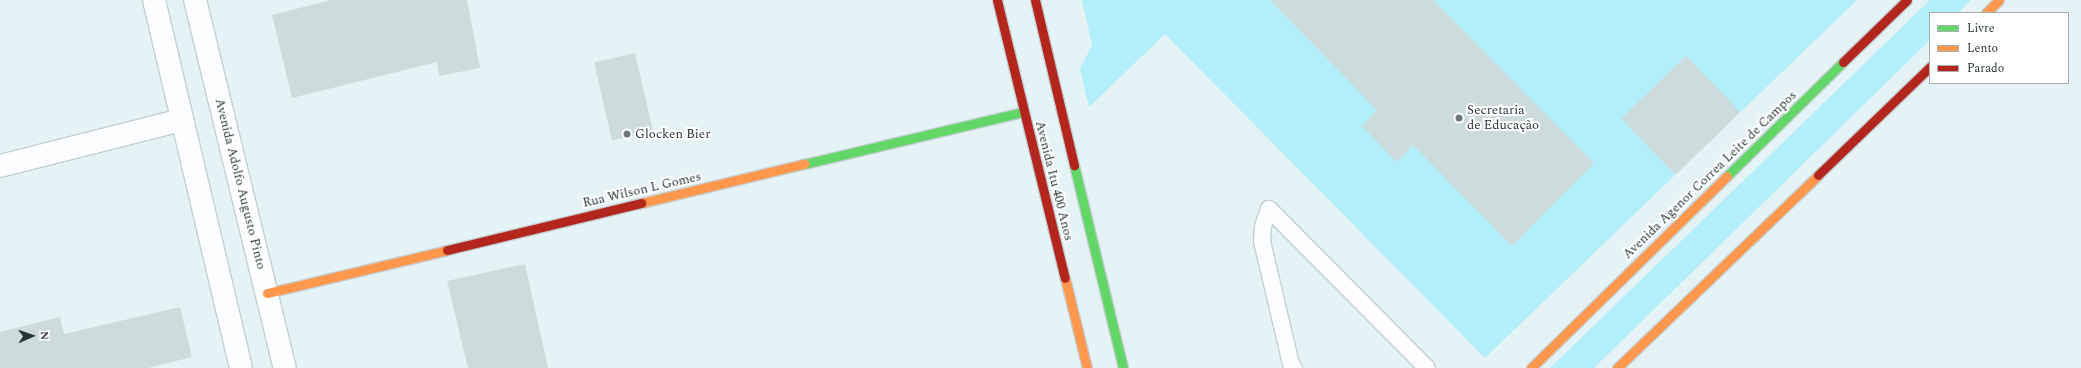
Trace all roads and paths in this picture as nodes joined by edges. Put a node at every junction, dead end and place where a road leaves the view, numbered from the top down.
1 (154, 0) edge
2 (195, 0) edge
3 (996, 0) edge
4 (1035, 0) edge
5 (1907, 0) edge
6 (1999, 0) edge
7 (1987, 12) edge
8 (1929, 68) edge
9 (1023, 112) junction
10 (182, 120) junction
11 (0, 166) edge
12 (267, 293) junction
13 (241, 368) edge
14 (285, 368) edge
15 (1087, 368) edge
16 (1123, 368) edge
17 (1294, 368) edge
18 (1427, 368) edge
19 (1531, 368) edge
20 (1618, 368) edge

1 - 10 street
2 - 12 street, Avenida Adolfo Augusto Pinto
3 - 9 street, Avenida Itu 400 Anos
4 - 16 street, Avenida Itu 400 Anos
5 - 19 street, Avenida Agenor Correa Leite de Campos
6 - 7 street
8 - 20 street
9 - 12 street, Rua Wilson L Gomes
9 - 15 street, Avenida Itu 400 Anos
10 - 11 street
10 - 13 street
12 - 14 street, Avenida Adolfo Augusto Pinto
17 - 18 lane

